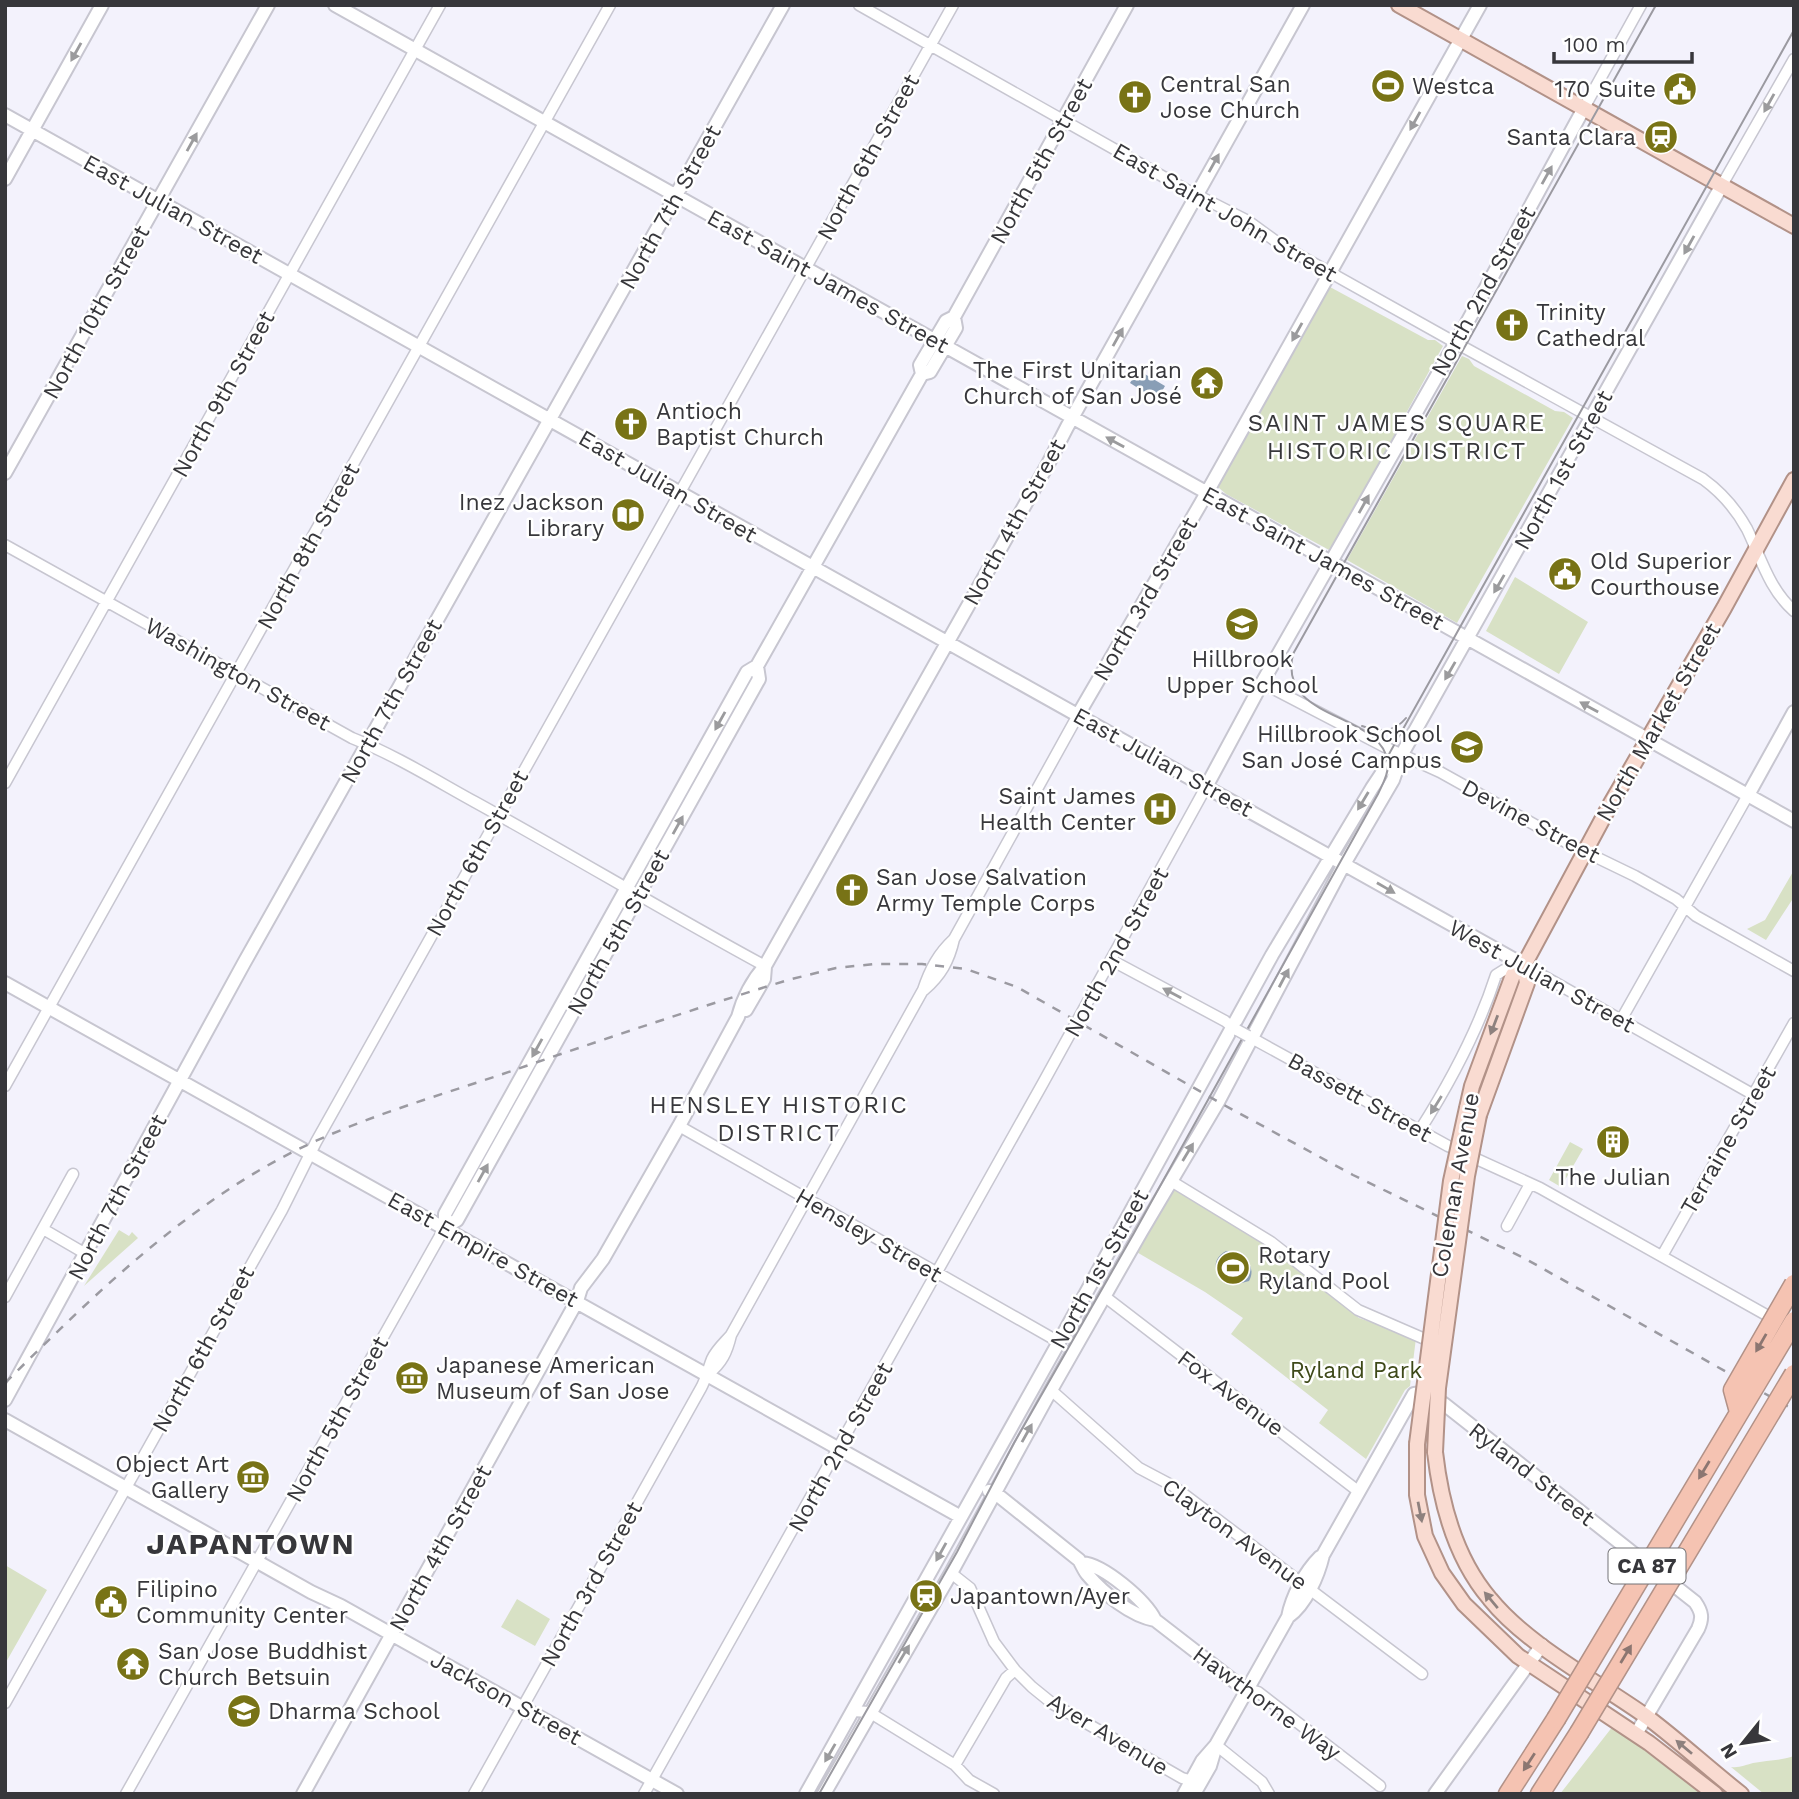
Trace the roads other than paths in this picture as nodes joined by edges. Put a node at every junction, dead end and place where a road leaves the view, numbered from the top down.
1 (103, 5) edge
2 (268, 5) edge
3 (335, 5) edge
4 (440, 5) edge
5 (610, 5) edge
6 (783, 5) edge
7 (859, 5) edge
8 (953, 5) edge
9 (1127, 5) edge
10 (1303, 5) edge
11 (1399, 5) edge
12 (1480, 5) edge
13 (1641, 5) edge
14 (1460, 40) junction
15 (931, 46) junction
16 (415, 49) junction
17 (1794, 59) edge
18 (1584, 108) junction
19 (5, 115) edge
20 (1063, 120) junction
21 (545, 122) junction
22 (32, 131) junction
23 (5, 179) edge
24 (1722, 185) junction
25 (1197, 194) junction
26 (676, 196) junction
27 (158, 201) junction
28 (1794, 226) edge
29 (805, 268) junction
30 (1330, 272) junction
31 (290, 274) junction
32 (1456, 343) junction
33 (939, 344) junction
34 (420, 345) junction
35 (1072, 418) junction
36 (1592, 418) junction
37 (551, 419) junction
38 (5, 473) edge
39 (1794, 480) edge
40 (680, 493) junction
41 (1206, 494) junction
42 (5, 545) edge
43 (1756, 551) junction
44 (1332, 563) junction
45 (813, 567) junction
46 (106, 601) junction
47 (1794, 611) edge
48 (1467, 639) junction
49 (947, 642) junction
50 (757, 666) junction
51 (236, 674) junction
52 (1262, 683) junction
53 (1794, 712) edge
54 (1078, 715) junction
55 (1648, 741) junction
56 (367, 744) junction
57 (1402, 754) junction
58 (5, 783) edge
59 (1206, 787) junction
60 (1748, 795) junction
61 (499, 815) junction
62 (1794, 821) edge
63 (1585, 852) junction
64 (1331, 856) junction
65 (1344, 863) junction
66 (626, 889) junction
67 (638, 897) junction
68 (1686, 907) junction
69 (1111, 961) junction
70 (1524, 965) junction
71 (765, 966) junction
72 (1794, 971) edge
73 (5, 982) edge
74 (49, 1007) junction
75 (1621, 1020) junction
76 (1794, 1023) edge
77 (1234, 1028) junction
78 (1250, 1037) junction
79 (181, 1081) junction
80 (5, 1086) edge
81 (1754, 1095) junction
82 (1473, 1111) junction
83 (679, 1126) junction
84 (1420, 1130) junction
85 (311, 1154) junction
86 (73, 1174) dead end
87 (1171, 1181) junction
88 (1530, 1184) junction
89 (807, 1199) junction
90 (1507, 1226) dead end
91 (444, 1227) junction
92 (43, 1229) junction
93 (86, 1254) junction
94 (1662, 1256) junction
95 (937, 1273) junction
96 (1794, 1284) edge
97 (1104, 1296) junction
98 (5, 1297) edge
99 (577, 1301) junction
100 (1794, 1321) edge
101 (1794, 1331) edge
102 (1059, 1342) junction
103 (1431, 1342) junction
104 (1446, 1349) dead end
105 (1794, 1374) edge
106 (708, 1375) junction
107 (1051, 1390) junction
108 (1422, 1394) junction
109 (1794, 1396) edge
110 (5, 1400) edge
111 (1739, 1412) junction
112 (5, 1420) edge
113 (839, 1448) junction
114 (125, 1487) junction
115 (1359, 1491) junction
116 (975, 1492) junction
117 (994, 1492) junction
118 (961, 1517) junction
119 (1686, 1554) junction
120 (258, 1561) junction
121 (951, 1573) junction
122 (1306, 1586) junction
123 (392, 1634) junction
124 (1542, 1645) junction
125 (1530, 1664) junction
126 (1015, 1670) junction
127 (1422, 1674) dead end
128 (1247, 1689) junction
129 (5, 1703) edge
130 (522, 1707) junction
131 (853, 1711) junction
132 (869, 1712) junction
133 (1646, 1716) junction
134 (1636, 1734) junction
135 (1216, 1745) junction
136 (955, 1765) junction
137 (652, 1780) junction
138 (1195, 1786) edge
139 (1380, 1786) dead end
140 (1709, 1789) edge
141 (126, 1794) edge
142 (303, 1794) edge
143 (474, 1794) edge
144 (644, 1794) edge
145 (677, 1794) edge
146 (806, 1794) edge
147 (824, 1794) edge
148 (994, 1794) edge
149 (1184, 1794) edge
150 (1269, 1794) edge
151 (1435, 1794) edge
152 (1507, 1794) edge
153 (1539, 1794) edge
154 (1741, 1794) edge

1 -> 22 street
27 -> 2 street, North 10th Street
3 - 16 street, East Saint James Street
4 - 16 street, North 9th Street
5 - 21 street, North 8th Street
6 - 26 street, North 7th Street
7 - 15 street, East Saint John Street
8 - 15 street, North 6th Street
9 - 20 street, North 5th Street
25 -> 10 street, North 4th Street
11 - 14 main road
12 - 14 street, North 3rd Street
13 - 18 street
14 - 18 main road
14 -> 30 street, North 3rd Street
15 - 20 street, East Saint John Street
15 - 29 street, North 6th Street
16 - 21 street, East Saint James Street
16 - 31 street, North 9th Street
17 -> 24 street
18 - 24 main road
32 -> 18 street, North 2nd Street
19 - 22 street, East Julian Street
20 - 25 street, East Saint John Street
20 - 33 street, North 5th Street
21 - 26 street, East Saint James Street
21 - 34 street, North 8th Street
22 - 23 street
22 - 27 street, East Julian Street
24 - 28 main road
24 -> 36 street, North 1st Street
25 - 30 street, East Saint John Street
35 -> 25 street, North 4th Street
26 - 29 street, East Saint James Street
26 - 37 street, North 7th Street
27 - 31 street, East Julian Street
27 - 38 street, North 10th Street
29 - 33 street, East Saint James Street
29 - 40 street, North 6th Street
30 - 32 street, East Saint John Street
30 -> 41 street, North 3rd Street
31 - 34 street, East Julian Street
31 - 46 street, North 9th Street
32 - 36 street, East Saint John Street
44 -> 32 street, North 2nd Street
33 - 35 street, East Saint James Street
33 - 45 street, North 5th Street
34 - 37 street, East Julian Street
34 - 51 street, North 8th Street
41 -> 35 street, East Saint James Street
35 - 49 street, North 4th Street
36 - 43 street, East Saint John Street
36 -> 48 street, North 1st Street
37 - 40 street, East Julian Street
37 - 56 street, North 7th Street
39 - 43 main road, North Market Street
40 - 45 street, East Julian Street
40 - 61 street, North 6th Street
41 - 44 street, East Saint James Street
41 - 54 street, North 3rd Street
42 - 46 street, Washington Street
43 - 47 street, East Saint John Street
43 - 55 main road, North Market Street
44 - 48 street, East Saint James Street
44 - 52 street, North 2nd Street
45 - 49 street, East Julian Street
45 - 50 street, North 5th Street
46 - 51 street, Washington Street
46 - 58 street, North 9th Street
55 -> 48 street, East Saint James Street
48 -> 57 street, North 1st Street
49 - 54 street, East Julian Street
49 - 71 street, North 4th Street
50 -> 66 street, North 5th Street
67 -> 50 street, North 5th Street
51 - 56 street, Washington Street
51 - 74 street, North 8th Street
52 - 57 street, Devine Street
52 - 59 street, North 2nd Street
53 - 60 street
54 - 59 street, East Julian Street
54 - 89 street, North 3rd Street
55 - 60 street, East Saint James Street
55 - 63 main road, North Market Street
56 - 61 street, Washington Street
56 - 79 street, North 7th Street
57 - 63 street, Devine Street
57 -> 64 street, North 1st Street
57 - 65 street, North 1st Street
59 - 64 street, East Julian Street
59 - 69 street, North 2nd Street
60 - 62 street, East Saint James Street
60 - 68 street
61 - 66 street, Washington Street
61 - 85 street, North 6th Street
63 - 68 street, Devine Street
63 - 70 main road, North Market Street
64 - 65 street, West Julian Street
64 - 77 street, North 1st Street
65 -> 70 street, West Julian Street
78 -> 65 street, North 1st Street
66 - 67 street, Washington Street
66 -> 91 street, North 5th Street
67 - 71 street, Washington Street
91 -> 67 street, North 5th Street
68 - 72 street, Devine Street
68 - 75 street
77 -> 69 street, Bassett Street
69 - 95 street, North 2nd Street
70 - 75 street, West Julian Street
70 - 82 main road, Coleman Avenue
70 -> 84 street
71 - 83 street, North 4th Street
73 - 74 street, East Empire Street
74 - 79 street, East Empire Street
74 - 80 street, North 8th Street
75 - 81 street, West Julian Street
76 - 81 street, Terraine Street
77 - 78 street, Bassett Street, bridge
77 - 102 street, North 1st Street
78 - 84 street, Bassett Street
87 -> 78 street, North 1st Street
79 - 85 street, East Empire Street
79 - 93 street, North 7th Street
81 - 94 street, Terraine Street
124 -> 82 main road, Coleman Avenue, bridge
82 -> 125 main road, Coleman Avenue, bridge
83 - 89 street, Hensley Street
83 - 99 street, North 4th Street
84 - 88 street, Bassett Street
85 - 91 street, East Empire Street
85 - 114 street, North 6th Street
86 - 92 street
87 - 97 street, North 1st Street
87 - 103 street
88 - 90 street
88 - 94 street, Bassett Street
89 - 95 street, Hensley Street
89 - 106 street, North 3rd Street
91 - 99 street, East Empire Street
91 - 120 street, North 5th Street
92 - 93 street
92 - 98 street
93 - 110 street, North 7th Street
94 - 101 street, Bassett Street
95 - 102 street, Hensley Street
95 - 113 street, North 2nd Street
96 -> 111 highway, bridge
97 - 107 street, North 1st Street
97 - 115 street, Fox Avenue
99 - 106 street, East Empire Street
99 - 123 street, North 4th Street
100 - 111 highway, CA 87, bridge
102 - 116 street, North 1st Street
103 - 104 street
103 - 108 street
105 - 119 highway, CA 87, bridge
106 - 113 street, East Empire Street
106 - 130 street, North 3rd Street
117 -> 107 street, North 1st Street
107 - 122 street, Clayton Avenue
108 - 115 street
108 - 133 street, Ryland Street
109 - 119 highway
111 -> 152 highway, CA 87, bridge
112 - 114 street, Jackson Street
113 - 118 street, East Empire Street
113 - 137 street, North 2nd Street
114 - 120 street, Jackson Street
114 - 129 street, North 6th Street
115 - 122 street
116 - 117 street
116 - 118 street, North 1st Street
117 - 121 street, North 1st Street
117 - 128 street, Hawthorne Way
118 -> 131 street, North 1st Street
153 -> 119 highway, CA 87, bridge
120 - 123 street, Jackson Street
120 - 141 street, North 5th Street
121 - 126 street, Ayer Avenue
132 -> 121 street, North 1st Street
122 - 127 street, Clayton Avenue
122 - 128 street
123 - 130 street, Jackson Street
123 - 142 street, North 4th Street
124 - 125 street
124 - 133 main road, Coleman Avenue
125 - 134 main road, Coleman Avenue
125 - 151 street
126 - 136 street
126 - 138 street, Ayer Avenue
128 - 135 street
128 - 139 street, Hawthorne Way
130 - 137 street, Jackson Street
130 - 143 street, North 3rd Street
131 - 132 street
131 -> 146 street, North 1st Street
132 - 136 street
132 - 147 street, North 1st Street
133 - 134 street
154 -> 133 main road, Coleman Avenue
134 - 140 main road, Coleman Avenue
135 - 138 street
135 - 150 street
136 - 148 street
137 - 144 street, North 2nd Street
137 - 145 street, Jackson Street
138 - 149 street

